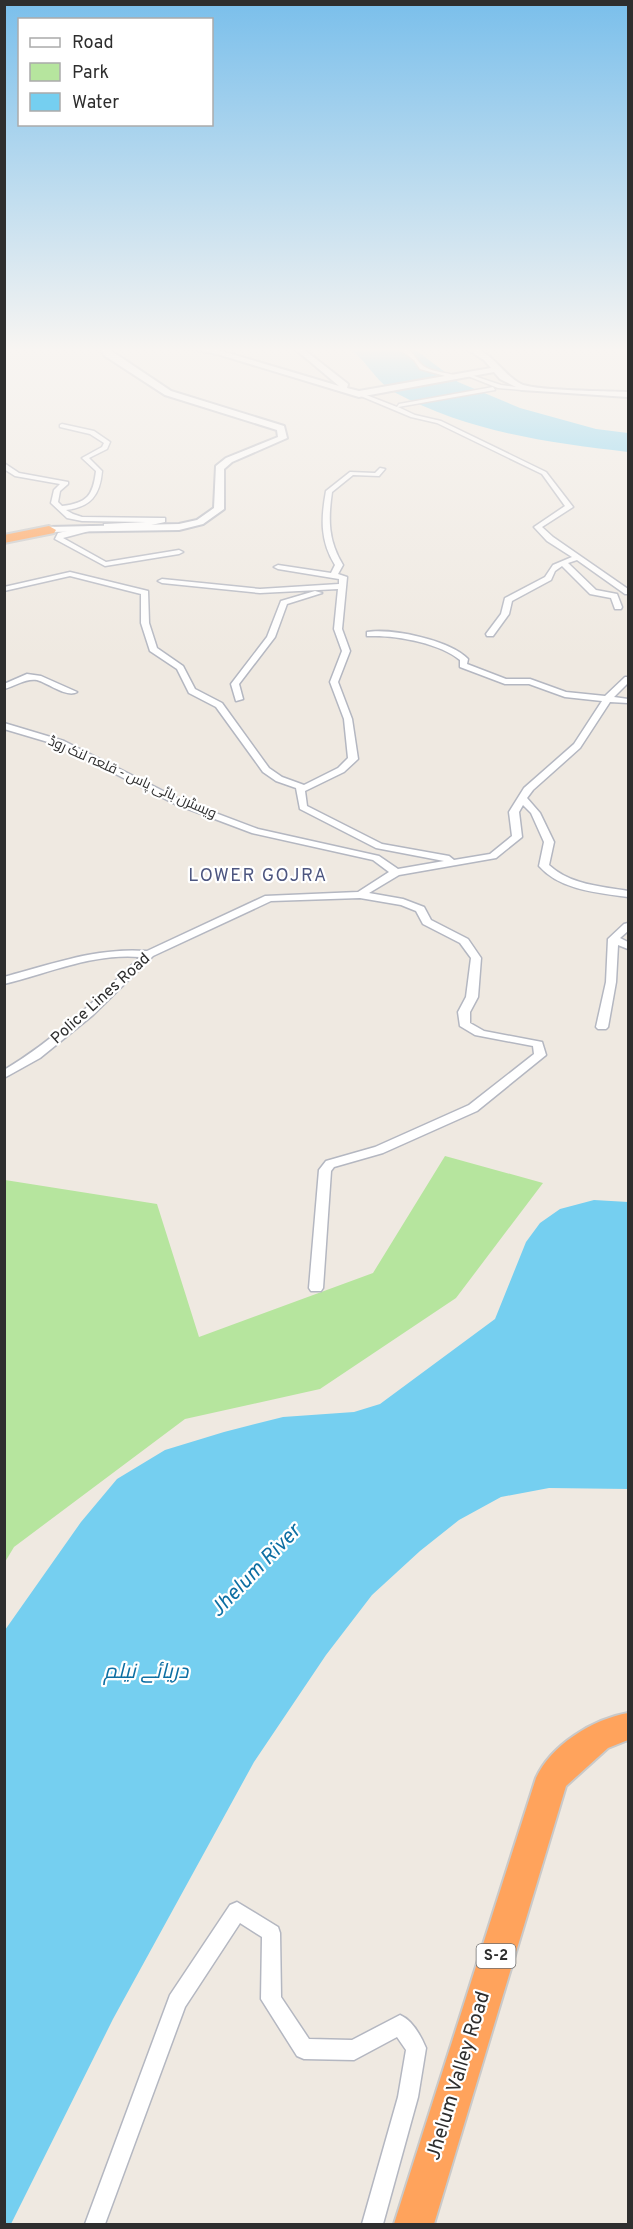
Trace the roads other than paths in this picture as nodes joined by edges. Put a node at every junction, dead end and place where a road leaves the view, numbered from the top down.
1 (97, 452) edge
2 (249, 452) edge
3 (501, 452) edge
4 (4, 465) edge
5 (382, 469) dead end
6 (61, 508) junction
7 (84, 529) junction
8 (49, 530) junction
9 (4, 531) edge
10 (4, 539) edge
11 (178, 552) dead end
12 (577, 558) junction
13 (563, 562) junction
14 (278, 567) dead end
15 (334, 574) junction
16 (162, 581) dead end
17 (342, 586) junction
18 (4, 589) edge
19 (628, 592) edge
20 (618, 607) dead end
21 (370, 634) dead end
22 (490, 634) dead end
23 (628, 679) edge
24 (4, 687) edge
25 (73, 692) dead end
26 (608, 698) junction
27 (239, 699) dead end
28 (628, 701) edge
29 (4, 726) edge
30 (304, 788) junction
31 (522, 799) junction
32 (456, 861) junction
33 (396, 872) junction
34 (628, 894) edge
35 (360, 896) junction
36 (628, 926) edge
37 (613, 939) junction
38 (628, 946) edge
39 (149, 954) junction
40 (4, 981) edge
41 (602, 1027) dead end
42 (4, 1075) edge
43 (316, 1288) dead end
44 (628, 1727) edge
45 (95, 2224) edge
46 (373, 2224) edge
47 (414, 2224) edge

1 - 6 street
2 - 7 main road
3 - 12 street
4 - 6 street
5 - 15 street
6 - 7 street
7 - 8 main road
7 - 11 street
8 - 9 highway
8 - 10 highway
12 - 13 street
12 - 19 street
13 - 20 street
13 - 22 street
14 - 15 street
15 - 17 street
16 - 17 street
17 - 27 street
17 - 30 street
18 - 30 street
21 - 26 street
23 - 26 street
24 - 25 street
26 - 28 street
26 - 31 street
29 - 33 street, ویسٹرن بائی پاس - قلعہ لنک روڈ
30 - 32 street
31 - 32 street
31 - 34 street
32 - 33 street
33 - 35 street
35 - 39 street, Police Lines Road
35 - 43 street, Police Lines Road
36 - 37 street
37 - 38 street
37 - 41 street
39 - 40 street
39 - 42 street, Police Lines Road
44 - 47 highway, Jhelum Valley Road / S-2
45 - 46 street

